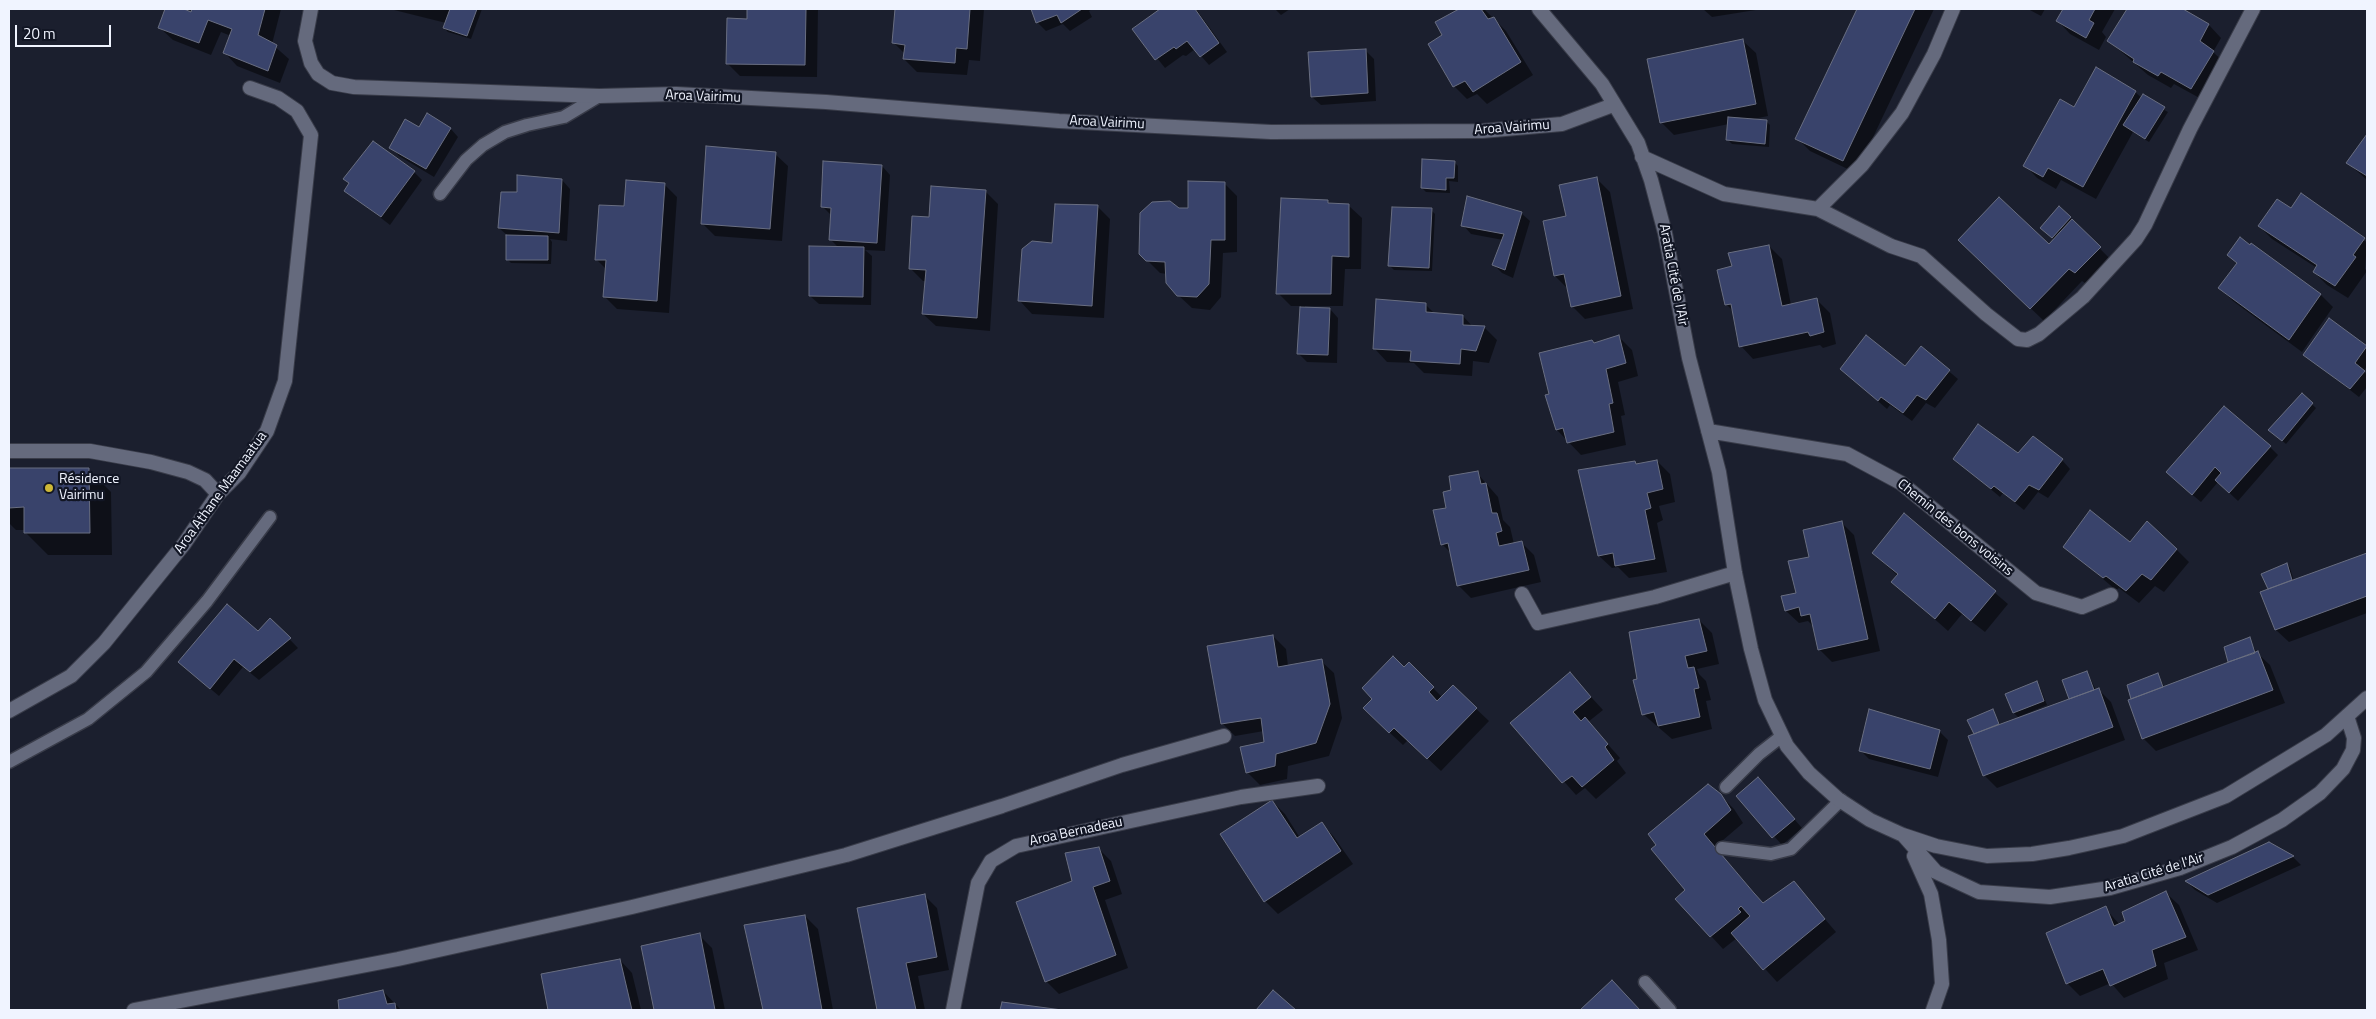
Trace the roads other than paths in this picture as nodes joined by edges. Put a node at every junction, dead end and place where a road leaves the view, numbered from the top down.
1 (311, 9) edge
2 (1540, 9) edge
3 (1953, 9) edge
4 (2253, 9) edge
5 (250, 88) dead end
6 (598, 96) junction
7 (1613, 105) junction
8 (1642, 157) junction
9 (440, 194) dead end
10 (1818, 209) junction
11 (1708, 431) junction
12 (9, 451) edge
13 (218, 494) junction
14 (270, 517) dead end
15 (1734, 573) junction
16 (1522, 594) dead end
17 (2111, 595) dead end
18 (2367, 698) edge
19 (9, 711) edge
20 (2347, 716) junction
21 (1224, 736) dead end
22 (1782, 736) junction
23 (9, 762) edge
24 (1318, 786) dead end
25 (1726, 787) dead end
26 (1841, 800) junction
27 (1903, 835) junction
28 (1722, 848) dead end
29 (1645, 982) dead end
30 (134, 1010) edge
31 (953, 1010) edge
32 (1670, 1010) edge
33 (1933, 1010) edge

1 - 6 street, Aroa Vairimu
2 - 7 street, Aratia Cité de l'Air
3 - 10 street
4 - 10 street
5 - 13 street, Aroa Athane Maamaatua
6 - 7 street, Aroa Vairimu
6 - 9 lane
7 - 8 street, Aratia Cité de l'Air
8 - 10 street
8 - 11 street, Aratia Cité de l'Air
11 - 15 street, Aratia Cité de l'Air
11 - 17 street, Chemin des bons voisins
12 - 13 street
13 - 19 street, Aroa Athane Maamaatua
14 - 23 lane
15 - 16 street
15 - 22 street, Aratia Cité de l'Air
18 - 20 street, Aratia Cité de l'Air
20 - 27 street, Aratia Cité de l'Air
20 - 27 street, Aratia Cité de l'Air
21 - 30 street
22 - 25 lane
22 - 26 street, Aratia Cité de l'Air
24 - 31 street, Aroa Bernadeau
26 - 27 street, Aratia Cité de l'Air
26 - 28 lane
27 - 33 street
29 - 32 lane

